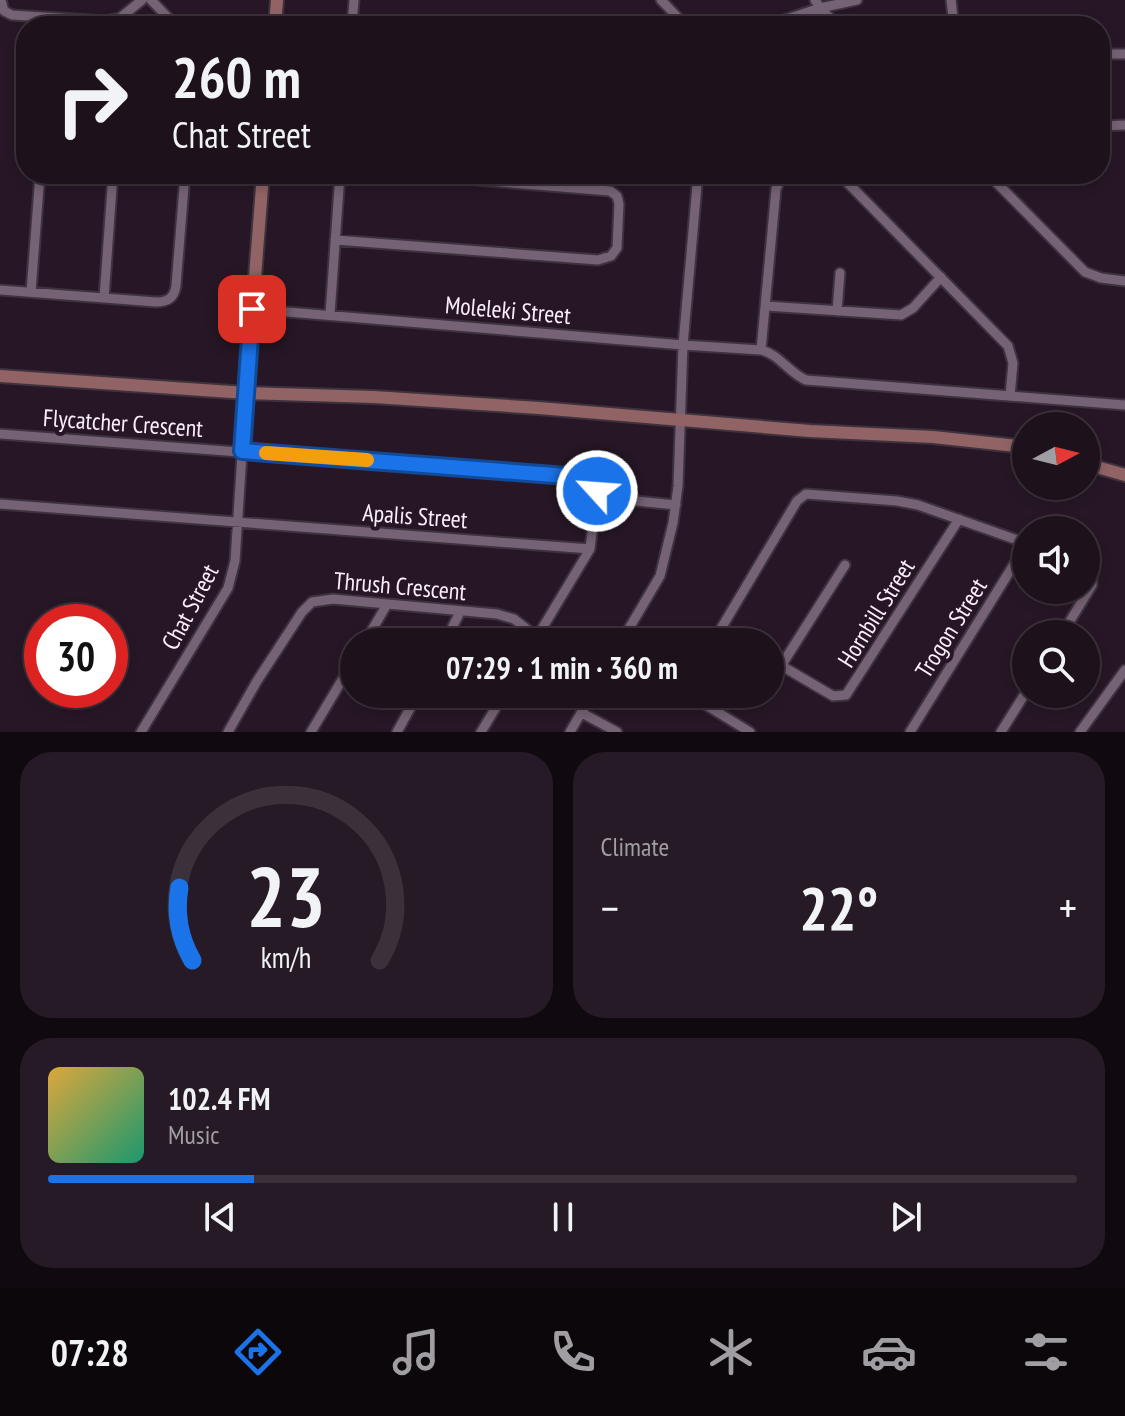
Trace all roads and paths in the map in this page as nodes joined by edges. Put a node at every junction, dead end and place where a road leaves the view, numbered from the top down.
1 (1, 0) edge
2 (142, 0) edge
3 (151, 0) edge
4 (661, 0) edge
5 (857, 0) edge
6 (818, 4) edge
7 (28, 16) edge
8 (122, 16) edge
9 (166, 16) edge
10 (676, 16) edge
11 (790, 16) edge
12 (39, 184) edge
13 (112, 184) edge
14 (184, 184) edge
15 (262, 184) edge
16 (339, 184) edge
17 (525, 184) edge
18 (697, 184) edge
19 (778, 184) edge
20 (849, 184) edge
21 (998, 184) edge
22 (335, 240) junction
23 (840, 273) dead end
24 (941, 277) junction
25 (1125, 281) edge
26 (0, 290) edge
27 (31, 292) junction
28 (104, 298) junction
29 (766, 306) junction
30 (252, 309) junction
31 (837, 311) junction
32 (330, 314) junction
33 (683, 345) junction
34 (761, 350) junction
35 (0, 376) edge
36 (246, 393) junction
37 (1010, 396) junction
38 (1125, 405) edge
39 (679, 419) junction
40 (0, 434) edge
41 (1012, 445) edge
42 (242, 451) junction
43 (1100, 468) edge
44 (1125, 475) edge
45 (597, 497) junction
46 (0, 504) edge
47 (676, 505) junction
48 (959, 519) junction
49 (237, 522) junction
50 (1012, 539) edge
51 (590, 549) junction
52 (845, 565) dead end
53 (1012, 567) edge
54 (386, 606) junction
55 (460, 612) junction
56 (373, 628) edge
57 (452, 628) edge
58 (523, 628) edge
59 (543, 628) edge
60 (629, 628) edge
61 (723, 628) edge
62 (784, 661) edge
63 (784, 668) edge
64 (1125, 670) edge
65 (340, 683) edge
66 (410, 708) edge
67 (496, 708) edge
68 (585, 708) edge
69 (711, 708) edge
70 (1016, 708) edge
71 (582, 713) junction
72 (141, 732) edge
73 (228, 732) edge
74 (311, 732) edge
75 (397, 732) edge
76 (481, 732) edge
77 (570, 732) edge
78 (617, 732) edge
79 (750, 732) edge
80 (910, 732) edge
81 (1001, 732) edge
82 (1080, 732) edge

1 - 7 street
2 - 8 street
3 - 9 street
4 - 10 street
5 - 6 street
6 - 11 street
12 - 27 street
13 - 28 street
14 - 28 street
15 - 30 street
16 - 22 street
17 - 22 street
18 - 33 street
19 - 29 street
20 - 24 street
21 - 25 street
22 - 32 street
23 - 31 street
24 - 31 street
24 - 37 street
26 - 27 street
27 - 28 street
29 - 31 street
29 - 34 street
30 - 32 street, Moleleki Street
30 - 36 street
32 - 33 street, Moleleki Street
33 - 34 street, Moleleki Street
33 - 39 street
34 - 37 street
35 - 36 street
36 - 39 street
36 - 42 street, Chat Street
37 - 38 street
39 - 41 street
39 - 47 street
40 - 42 street, Flycatcher Crescent
42 - 45 street, Flycatcher Crescent
42 - 49 street, Chat Street
43 - 44 street
45 - 47 street
45 - 51 street
46 - 49 street
47 - 60 street
48 - 50 street
48 - 61 street
48 - 63 street, Hornbill Street
49 - 51 street, Apalis Street
49 - 72 street, Chat Street
51 - 59 street
52 - 62 street
53 - 80 street, Trogon Street
54 - 55 street, Thrush Crescent
54 - 56 street
54 - 73 street, Thrush Crescent
55 - 57 street
55 - 58 street, Thrush Crescent
64 - 82 street
65 - 74 street
66 - 75 street
67 - 76 street
68 - 71 street
69 - 79 street
70 - 81 street
71 - 77 street
71 - 78 street

